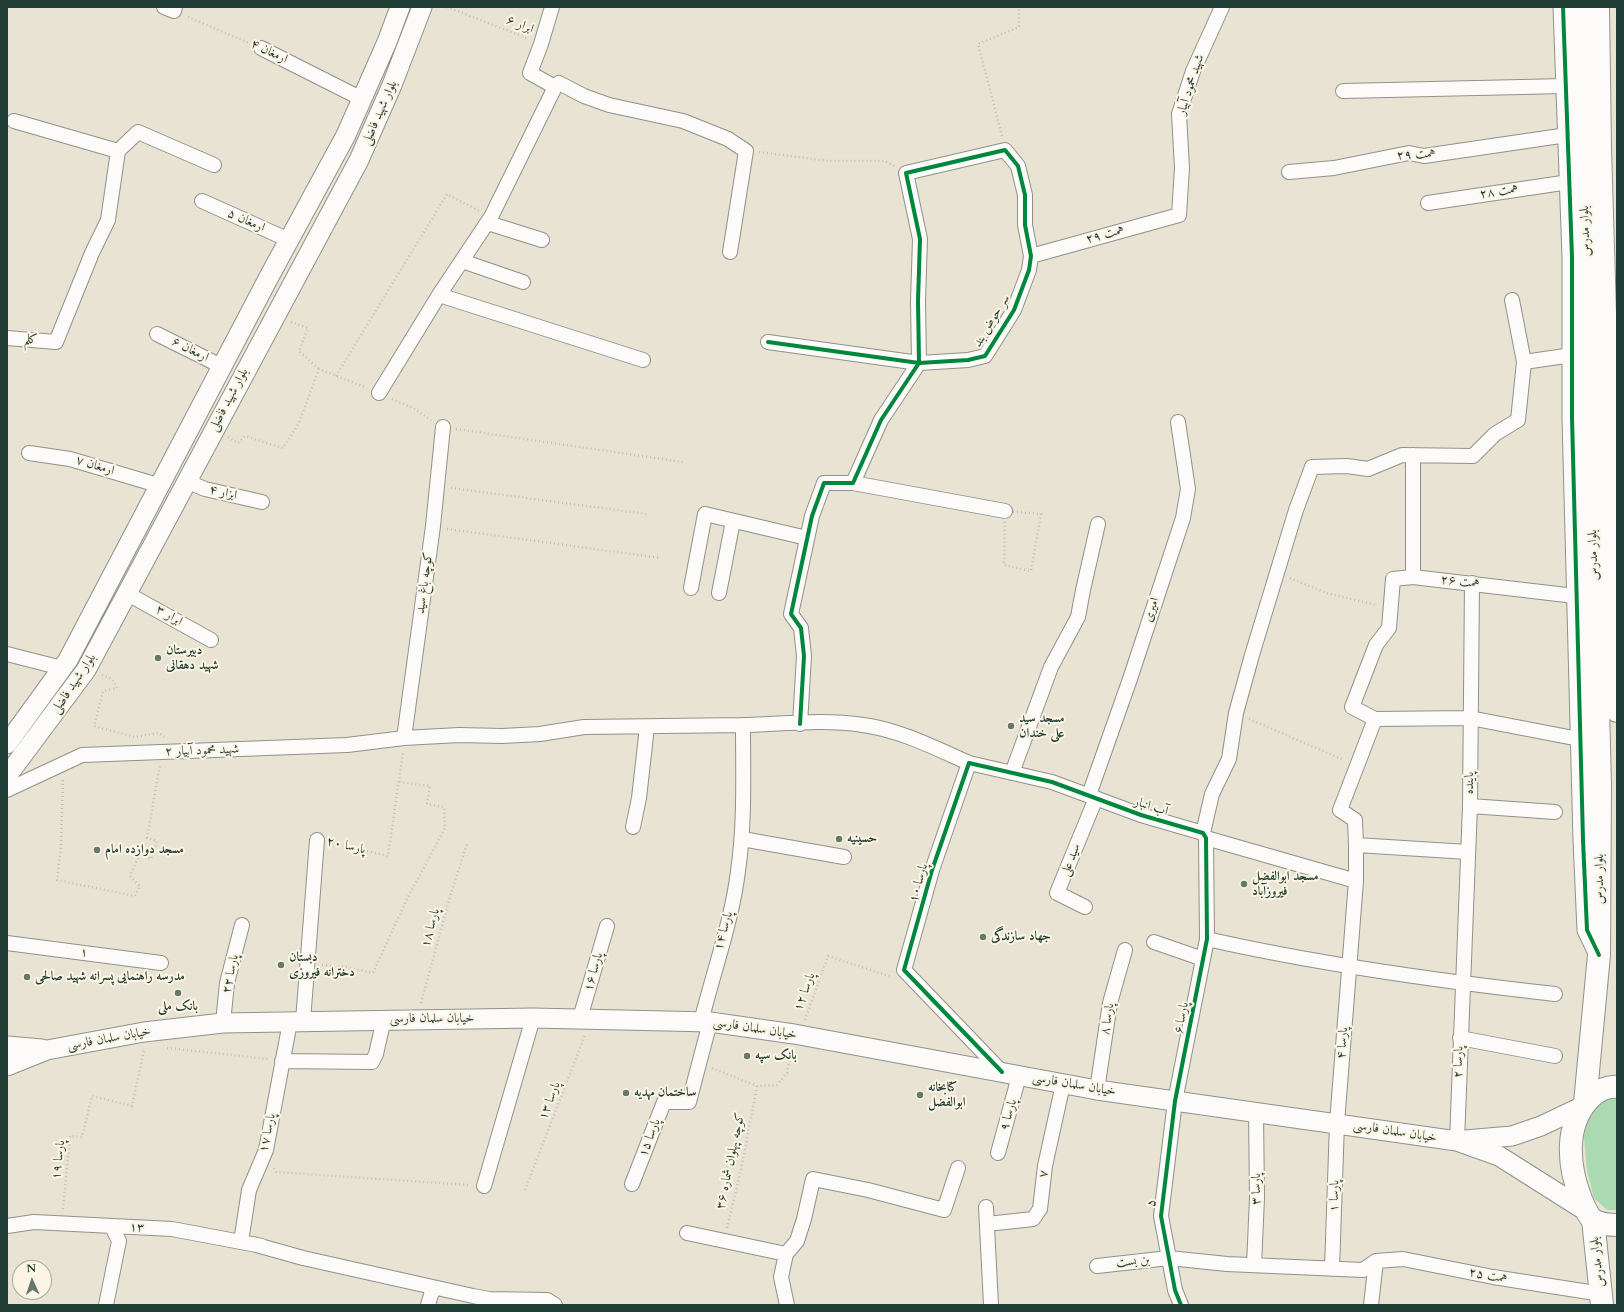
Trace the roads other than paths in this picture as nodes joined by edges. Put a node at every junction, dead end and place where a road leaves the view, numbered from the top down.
1 (400, 7) edge
2 (422, 7) edge
3 (552, 7) edge
4 (1222, 7) edge
5 (1563, 7) edge
6 (1580, 7) edge
7 (1598, 7) edge
8 (261, 48) road end
9 (1566, 86) junction
10 (555, 87) junction
11 (1343, 91) dead end
12 (362, 99) junction
13 (14, 121) dead end
14 (1567, 135) junction
15 (118, 151) junction
16 (214, 165) dead end
17 (1289, 172) dead end
18 (1569, 182) junction
19 (202, 201) dead end
20 (1428, 203) dead end
21 (1179, 215) joint
22 (490, 220) junction
23 (289, 240) junction
24 (542, 240) dead end
25 (730, 252) dead end
26 (1031, 256) junction
27 (462, 261) junction
28 (524, 282) dead end
29 (439, 295) junction
30 (1512, 300) dead end
31 (157, 334) dead end
32 (7, 338) edge
33 (768, 342) dead end
34 (1572, 355) junction
35 (643, 360) dead end
36 (1524, 362) junction
37 (920, 363) junction
38 (223, 367) junction
39 (379, 393) road end
40 (1178, 422) dead end
41 (443, 427) road end
42 (29, 453) dead end
43 (1413, 455) junction
44 (186, 481) junction
45 (853, 482) junction
46 (161, 486) junction
47 (262, 502) dead end
48 (1005, 511) road end
49 (733, 521) junction
50 (1098, 524) dead end
51 (807, 538) junction
52 (1413, 577) junction
53 (1472, 583) junction
54 (691, 588) dead end
55 (126, 592) junction
56 (719, 593) dead end
57 (1575, 596) junction
58 (211, 640) dead end
59 (7, 654) edge
60 (62, 668) junction
61 (39, 700) junction
62 (1617, 711) edge
63 (55, 712) junction
64 (1470, 718) junction
65 (1375, 719) junction
66 (800, 724) junction
67 (743, 725) junction
68 (647, 727) junction
69 (404, 738) junction
70 (1580, 739) junction
71 (7, 744) edge
72 (969, 763) junction
73 (1012, 773) junction
74 (7, 776) edge
75 (7, 790) edge
76 (1092, 796) junction
77 (1470, 806) junction
78 (1556, 812) dead end
79 (633, 827) dead end
80 (1204, 836) junction
81 (742, 839) junction
82 (318, 840) road end
83 (1356, 845) junction
84 (1468, 852) junction
85 (844, 857) dead end
86 (1356, 881) junction
87 (1085, 907) dead end
88 (242, 926) dead end
89 (608, 926) dead end
90 (1207, 939) junction
91 (1154, 942) dead end
92 (7, 943) edge
93 (1125, 950) dead end
94 (1599, 955) junction
95 (1203, 959) junction
96 (161, 963) dead end
97 (1349, 964) junction
98 (1463, 984) junction
99 (1555, 994) dead end
100 (533, 1018) junction
101 (586, 1018) junction
102 (384, 1019) junction
103 (297, 1022) junction
104 (705, 1022) junction
105 (222, 1023) junction
106 (1460, 1038) junction
107 (7, 1046) edge
108 (47, 1050) junction
109 (1555, 1056) dead end
110 (282, 1061) junction
111 (7, 1066) edge
112 (1011, 1074) junction
113 (1063, 1084) junction
114 (1617, 1087) edge
115 (1097, 1090) junction
116 (1175, 1101) junction
117 (1583, 1105) junction
118 (1256, 1112) junction
119 (1337, 1123) junction
120 (1457, 1141) junction
121 (998, 1153) dead end
122 (958, 1168) dead end
123 (632, 1184) dead end
124 (484, 1186) road end
125 (986, 1208) dead end
126 (1590, 1216) junction
127 (987, 1224) junction
128 (1617, 1225) edge
129 (7, 1226) edge
130 (112, 1227) junction
131 (687, 1233) dead end
132 (253, 1244) junction
133 (786, 1254) junction
134 (1169, 1258) junction
135 (1376, 1261) junction
136 (1254, 1265) junction
137 (1098, 1266) dead end
138 (1332, 1269) junction
139 (433, 1288) junction
140 (1602, 1300) edge
141 (106, 1305) edge
142 (428, 1305) edge
143 (555, 1305) edge
144 (787, 1305) edge
145 (992, 1305) edge
146 (1181, 1305) edge
147 (1370, 1305) edge

1 - 12 main road, بلوار شهید فاضلی
2 - 44 main road, بلوار شهید فاضلی
3 - 10 street
4 - 21 street, شهید محمود آبیار
5 - 9 main road
6 - 94 main road, بلوار مدرس
7 - 62 main road, بلوار مدرس
8 - 12 street, ارمغان ۴
9 - 11 street
9 - 14 main road
10 - 22 street
10 - 25 street
12 - 23 main road, بلوار شهید فاضلی
13 - 15 street
14 - 17 street, همت ۲۹
14 - 18 main road
15 - 16 street
15 - 32 street, کلم
18 - 20 street, همت ۲۸
18 - 34 main road
19 - 23 street, ارمغان ۵
21 - 26 street, همت ۲۹
22 - 24 street
22 - 27 street
23 - 38 main road, بلوار شهید فاضلی
26 - 37 street, سر حوض بند
26 - 37 street, سر حوض بند
27 - 28 street
27 - 29 street
29 - 35 street
29 - 39 street
30 - 36 street
31 - 38 street, ارمغان ۶
33 - 37 street
34 - 36 street
34 - 57 main road
36 - 43 street
37 - 45 street
38 - 46 main road, بلوار شهید فاضلی
40 - 76 street, امیری
41 - 69 street, کوچه باغ سید
42 - 46 street, ارمغان ۷
43 - 52 street
43 - 80 street, پارسا ۶
44 - 47 street, ابزار ۴
44 - 55 main road, بلوار شهید فاضلی
45 - 48 street
45 - 51 street
46 - 60 main road, بلوار شهید فاضلی
49 - 51 street
49 - 54 street
49 - 56 street
50 - 73 street
51 - 66 street
52 - 53 street, همت ۲۶
52 - 65 street, همت ۲۶
53 - 57 street, همت ۲۶
53 - 64 street, پاینده
55 - 58 street, ابرار ۳
55 - 63 main road, بلوار شهید فاضلی
57 - 70 main road
59 - 60 street
60 - 61 main road, بلوار شهید فاضلی
61 - 63 main road
61 - 71 main road, بلوار شهید فاضلی
63 - 74 main road, بلوار شهید فاضلی
64 - 65 street
64 - 70 street
64 - 77 street, پاینده
65 - 83 street, پارسا ۴
66 - 67 street, شهید محمود آبیار ۲
66 - 72 street, شهید محمود آبیار ۲
67 - 68 street, شهید محمود آبیار ۲
67 - 81 street, پارسا ۱۴
68 - 69 street, شهید محمود آبیار ۲
68 - 79 street
69 - 75 street, شهید محمود آبیار ۲
70 - 94 main road
72 - 73 street
72 - 112 street, پارسا ۱۰
73 - 76 street
76 - 80 street, آب انبار
76 - 87 street, سید علی
77 - 78 street
77 - 84 street, پاینده
80 - 86 street, آب انبار
80 - 90 street, پارسا ۶
81 - 85 street
81 - 104 street, پارسا ۱۴
82 - 103 street, پارسا ۲۰
83 - 84 street
83 - 86 street, پارسا ۴
84 - 98 street, پاینده
86 - 97 street, پارسا ۴
88 - 105 street, پارسا ۲۲
89 - 101 street, پارسا ۱۶
90 - 95 street, پارسا ۶
90 - 97 street
91 - 95 street
92 - 96 street, ۱
93 - 115 street, پارسا ۸
94 - 117 main road, بلوار مدرس
95 - 116 street, پارسا ۶
97 - 98 street
97 - 119 street, پارسا ۴
98 - 99 street
98 - 106 street, پارسا ۲
100 - 101 main road, خیابان سلمان فارسی
100 - 102 main road, خیابان سلمان فارسی
100 - 124 street
101 - 104 main road, خیابان سلمان فارسی
102 - 103 main road, خیابان سلمان فارسی
102 - 110 street
103 - 105 main road, خیابان سلمان فارسی
103 - 110 street, پارسا ۱۷
104 - 112 main road, خیابان سلمان فارسی
104 - 123 street, پارسا ۱۵
105 - 108 main road, خیابان سلمان فارسی
106 - 109 street
106 - 120 street, پارسا ۲
107 - 108 main road, خیابان سلمان فارسی
108 - 111 main road, خیابان سلمان فارسی
110 - 132 street, پارسا ۱۷
112 - 113 main road, خیابان سلمان فارسی
112 - 121 street, پارسا ۹
113 - 115 main road, خیابان سلمان فارسی
113 - 127 street, ۷
114 - 117 main road
115 - 116 main road, خیابان سلمان فارسی
116 - 118 main road, خیابان سلمان فارسی
116 - 134 street, ۵
117 - 120 main road, خیابان سلمان فارسی
117 - 126 main road, بلوار مدرس
118 - 119 main road, خیابان سلمان فارسی
118 - 136 street, پارسا ۳
119 - 120 main road, خیابان سلمان فارسی
119 - 138 street, پارسا ۱
120 - 126 main road, خیابان سلمان فارسی
122 - 133 street
125 - 127 street
126 - 128 main road
126 - 140 main road, بلوار مدرس
127 - 145 street
129 - 130 street, ۱۳
130 - 132 street, ۱۳
130 - 141 street
131 - 133 street
132 - 139 street, ۱۳
133 - 144 street
134 - 136 street, بن بست
134 - 137 street, بن بست
134 - 146 street, ۵
135 - 138 street, بن بست
135 - 140 street, همت ۲۵
135 - 147 street
136 - 138 street, بن بست
139 - 142 street
139 - 143 street, ۱۳

